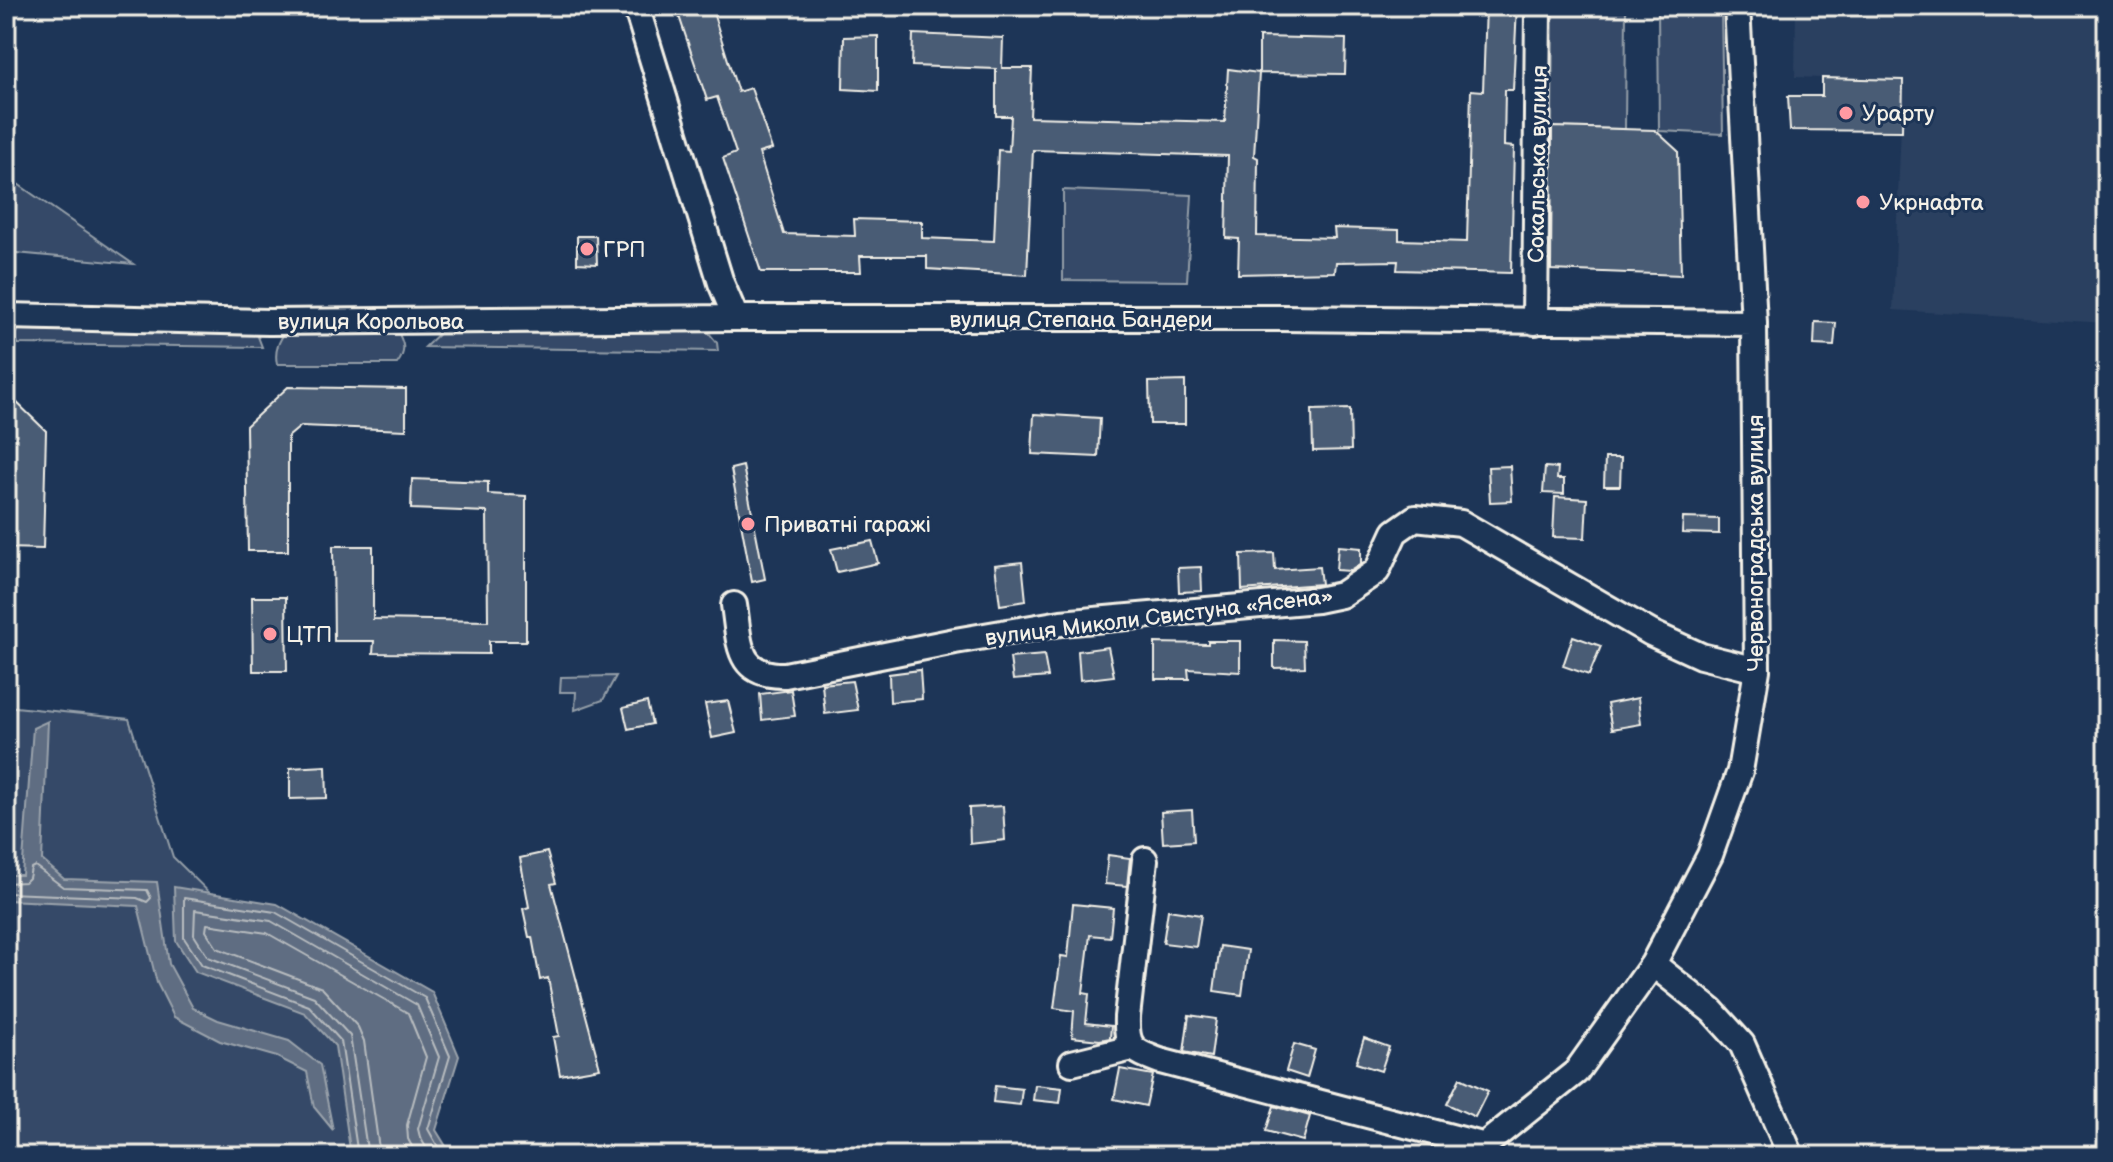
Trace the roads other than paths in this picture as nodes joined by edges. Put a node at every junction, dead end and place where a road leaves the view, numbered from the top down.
1 (636, 6) edge
2 (1538, 6) edge
3 (1737, 6) edge
4 (6, 316) edge
5 (736, 318) junction
6 (1535, 322) junction
7 (1754, 323) junction
8 (734, 605) dead end
9 (1757, 670) junction
10 (1145, 860) dead end
11 (1653, 964) junction
12 (1132, 1048) junction
13 (1072, 1063) dead end
14 (1479, 1151) edge
15 (1791, 1156) edge

1 - 5 street
2 - 6 street, Сокальська вулиця
3 - 7 street, Червоноградська вулиця
4 - 5 street, вулиця Корольова
5 - 6 street, вулиця Степана Бандери
6 - 7 street, вулиця Степана Бандери
7 - 9 street, Червоноградська вулиця
8 - 9 street, вулиця Миколи Свистуна «Ясена»
9 - 11 street, Червоноградська вулиця
10 - 12 street
11 - 14 street, Червоноградська вулиця
11 - 15 street
12 - 13 street
12 - 14 street

